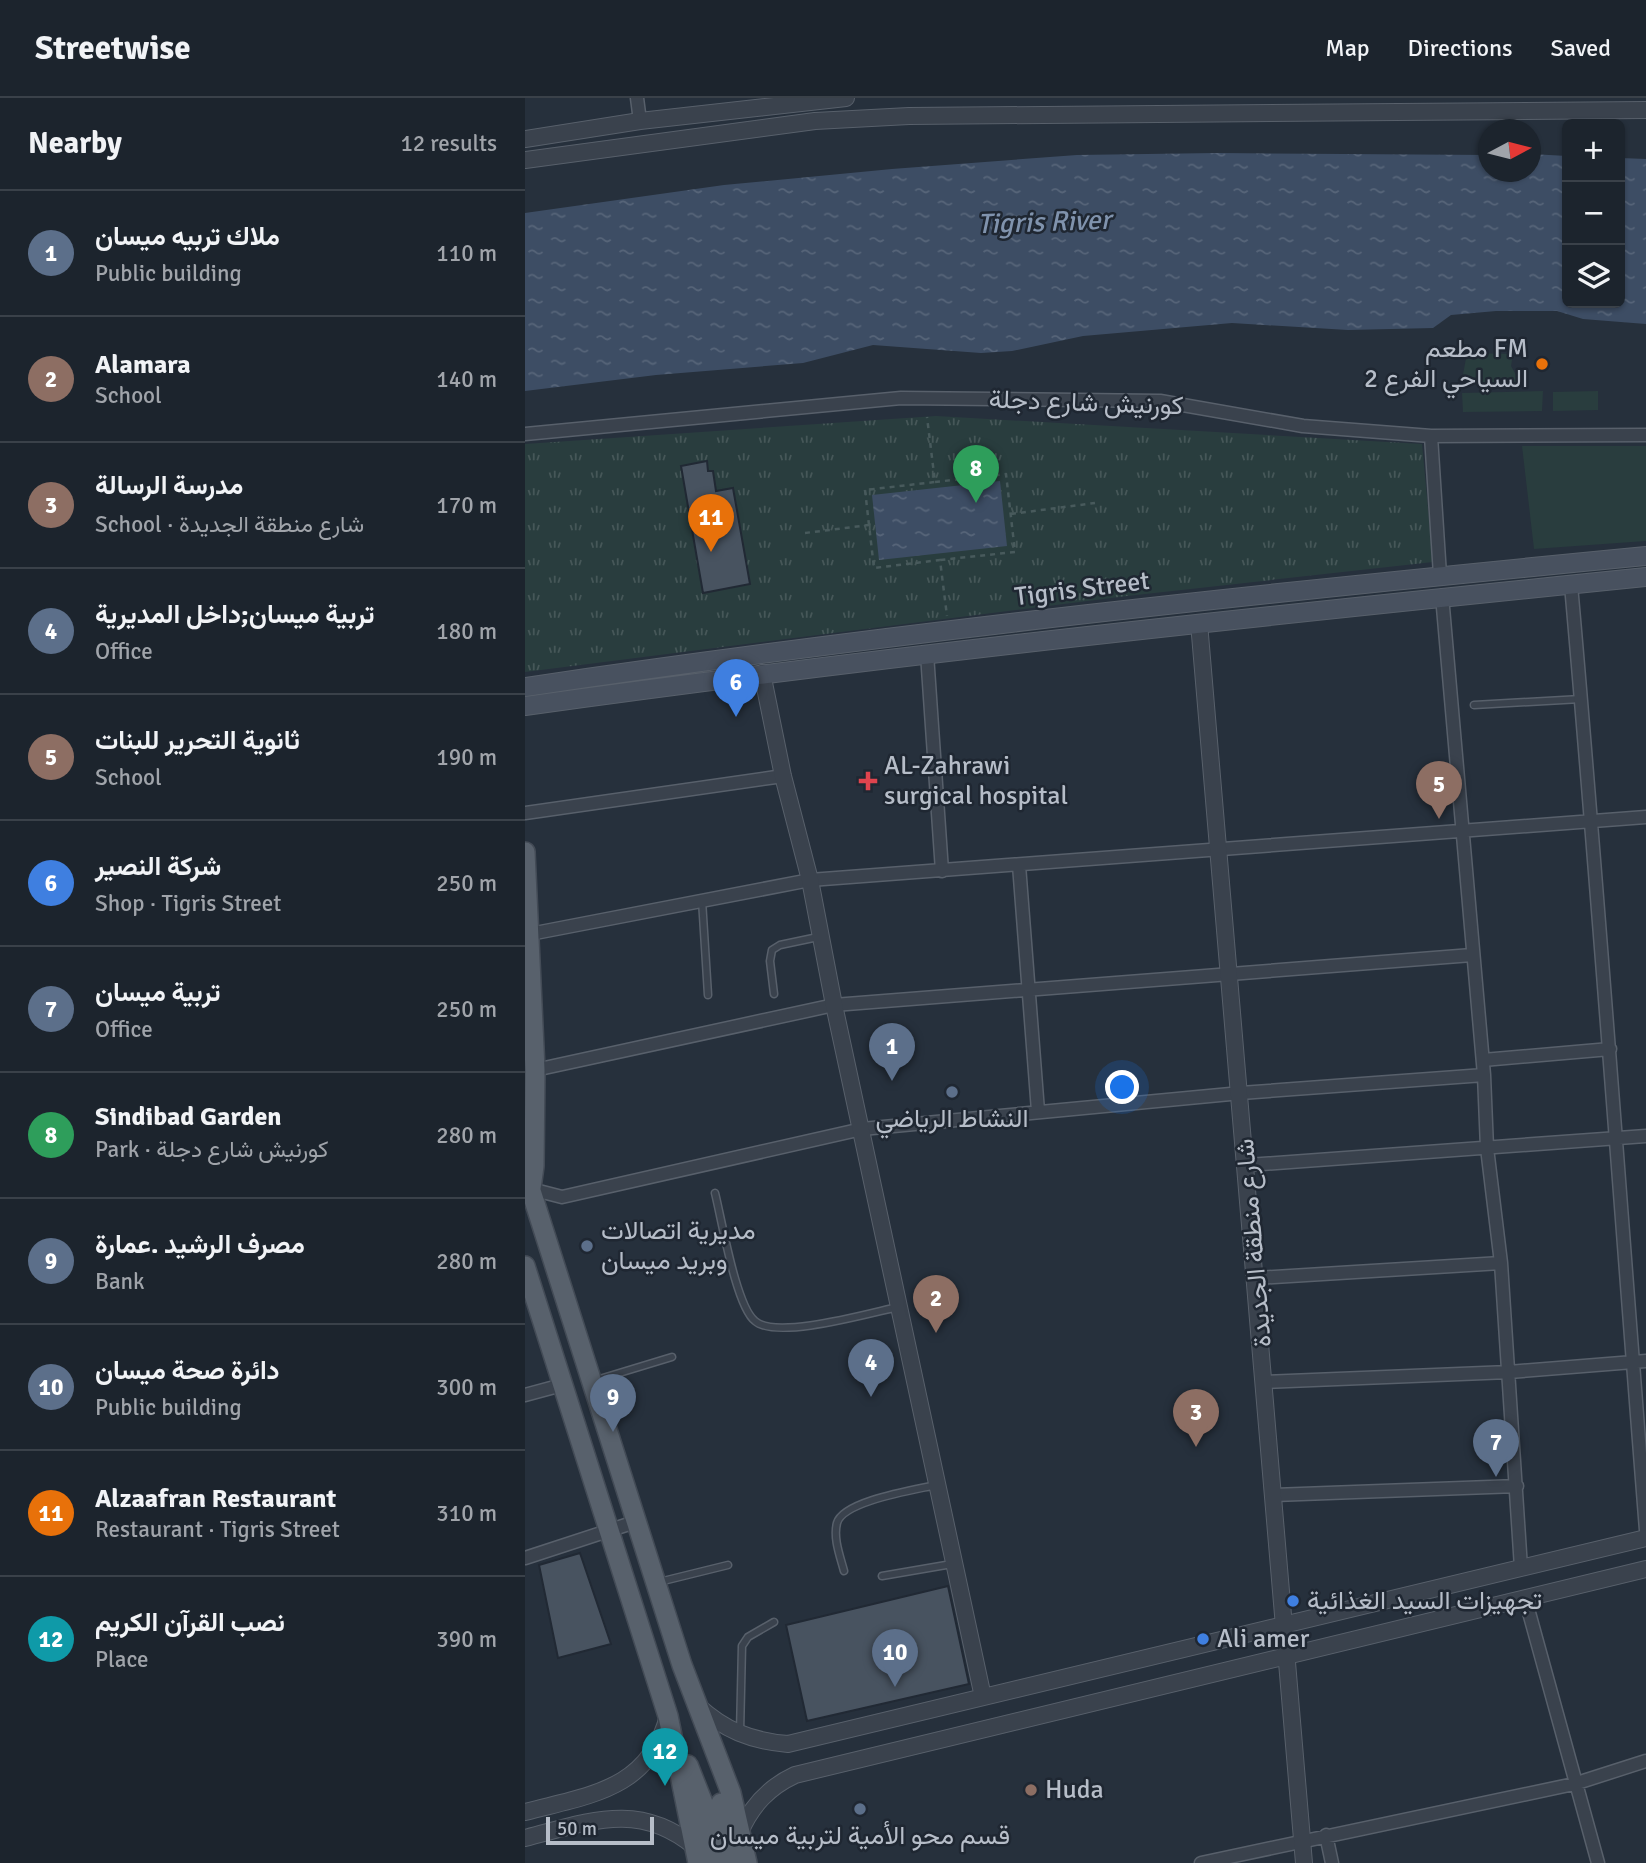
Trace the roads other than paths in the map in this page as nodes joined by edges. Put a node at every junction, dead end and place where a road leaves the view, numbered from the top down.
1 (637, 98) edge
2 (837, 98) edge
3 (1419, 104) edge
4 (1556, 104) edge
5 (1646, 110) edge
6 (640, 121) junction
7 (525, 139) edge
8 (525, 160) edge
9 (525, 434) edge
10 (1646, 435) edge
11 (1431, 436) junction
12 (1646, 556) edge
13 (1440, 575) junction
14 (1646, 578) edge
15 (1571, 585) junction
16 (1442, 596) junction
17 (1199, 623) junction
18 (755, 653) junction
19 (927, 654) junction
20 (762, 673) junction
21 (525, 687) edge
22 (1581, 699) junction
23 (1474, 705) dead end
24 (525, 706) edge
25 (783, 776) junction
26 (525, 813) edge
27 (1646, 817) edge
28 (1593, 820) junction
29 (1462, 831) junction
30 (1220, 850) junction
31 (525, 852) edge
32 (1019, 866) junction
33 (942, 871) junction
34 (810, 880) junction
35 (702, 901) junction
36 (530, 934) junction
37 (820, 936) junction
38 (1472, 955) junction
39 (1231, 976) junction
40 (1030, 989) junction
41 (774, 994) dead end
42 (708, 995) dead end
43 (834, 1005) junction
44 (1610, 1049) junction
45 (1483, 1060) junction
46 (535, 1070) junction
47 (1484, 1075) junction
48 (1241, 1093) junction
49 (1038, 1111) junction
50 (862, 1129) junction
51 (1646, 1136) edge
52 (1614, 1138) junction
53 (1487, 1148) junction
54 (1248, 1165) junction
55 (528, 1181) edge
56 (715, 1194) dead end
57 (1501, 1263) junction
58 (525, 1266) edge
59 (1257, 1278) junction
60 (900, 1307) junction
61 (672, 1357) dead end
62 (1639, 1361) edge
63 (1509, 1372) junction
64 (593, 1381) junction
65 (1265, 1382) junction
66 (562, 1385) junction
67 (525, 1395) edge
68 (938, 1484) junction
69 (1517, 1486) junction
70 (1274, 1495) junction
71 (638, 1521) junction
72 (1646, 1530) edge
73 (609, 1531) junction
74 (1646, 1538) edge
75 (525, 1558) edge
76 (954, 1563) junction
77 (728, 1565) dead end
78 (1521, 1568) junction
79 (1646, 1569) edge
80 (844, 1571) dead end
81 (882, 1576) dead end
82 (657, 1583) junction
83 (1525, 1598) junction
84 (774, 1622) dead end
85 (1283, 1623) junction
86 (1287, 1654) junction
87 (983, 1697) junction
88 (695, 1703) junction
89 (668, 1716) junction
90 (740, 1735) junction
91 (788, 1744) junction
92 (1646, 1761) edge
93 (796, 1775) junction
94 (1574, 1784) junction
95 (603, 1791) junction
96 (525, 1812) edge
97 (611, 1818) junction
98 (1326, 1835) junction
99 (525, 1838) edge
100 (1303, 1840) junction
101 (715, 1848) edge
102 (731, 1863) edge
103 (747, 1863) edge
104 (1201, 1863) edge
105 (1304, 1863) edge
106 (1332, 1863) edge
107 (1598, 1863) edge

1 - 6 street
2 - 6 street
3 - 4 street
3 - 8 street
4 - 5 street
6 - 7 street
9 - 11 street, كورنيش شارع دجلة
10 - 11 street, كورنيش شارع دجلة
11 - 13 street
12 - 13 main road, Tigris Street
13 - 18 main road, Tigris Street
14 - 15 main road, Tigris Street
15 - 16 main road, Tigris Street
15 - 22 street
16 - 17 main road, Tigris Street
16 - 29 street
17 - 19 main road, Tigris Street
17 - 30 street, شارع منطقة الجديدة
18 - 20 main road
18 - 21 main road, Tigris Street
19 - 20 main road, Tigris Street
19 - 33 street
20 - 24 main road, Tigris Street
20 - 25 street
22 - 23 lane
22 - 28 street
25 - 26 street
25 - 34 street
27 - 28 street
28 - 29 street
28 - 44 street
29 - 30 street
29 - 38 street
30 - 32 street
30 - 39 street, شارع منطقة الجديدة
31 - 36 main road
32 - 33 street
32 - 40 street
33 - 34 street
34 - 35 street
34 - 37 street
35 - 36 street
35 - 42 lane
36 - 46 main road
37 - 41 lane
37 - 43 street
38 - 39 street
38 - 45 street
39 - 40 street
39 - 48 street, شارع منطقة الجديدة
40 - 43 street
40 - 49 street
43 - 46 street
43 - 50 street
44 - 45 street
44 - 52 street
45 - 47 street
46 - 55 main road
47 - 48 street
47 - 53 street
48 - 49 street
48 - 54 street, شارع منطقة الجديدة
49 - 50 street
50 - 55 street
50 - 60 street
51 - 52 street
52 - 53 street
52 - 62 street
53 - 54 street
53 - 57 street
54 - 59 street, شارع منطقة الجديدة
55 - 64 main road
56 - 60 lane
57 - 59 street
57 - 63 street
58 - 66 main road
59 - 65 street, شارع منطقة الجديدة
60 - 68 street
61 - 64 lane
62 - 63 street
62 - 72 street
63 - 65 street
63 - 69 street
64 - 71 main road
65 - 70 street, شارع منطقة الجديدة
66 - 67 street
66 - 73 main road
68 - 76 street
68 - 80 lane
69 - 70 street
69 - 78 street
70 - 85 street, شارع منطقة الجديدة
71 - 73 street
71 - 82 main road
73 - 75 street
73 - 89 main road
74 - 78 street
76 - 81 lane
76 - 87 street
77 - 82 lane
78 - 85 street
79 - 83 street
82 - 88 main road
83 - 86 street
83 - 94 street
84 - 90 lane
85 - 86 street, شارع منطقة الجديدة
85 - 87 street
86 - 93 street
86 - 100 street, شارع منطقة الجديدة
87 - 91 street
88 - 90 street
88 - 101 main road
89 - 95 street
89 - 101 main road
90 - 91 street
91 - 93 street
92 - 94 street
93 - 101 street
94 - 98 street
94 - 107 street
95 - 96 street
95 - 97 street
97 - 99 street
97 - 101 street
98 - 100 street
98 - 106 street
100 - 104 street
100 - 105 street, شارع منطقة الجديدة
101 - 102 main road
101 - 103 main road

